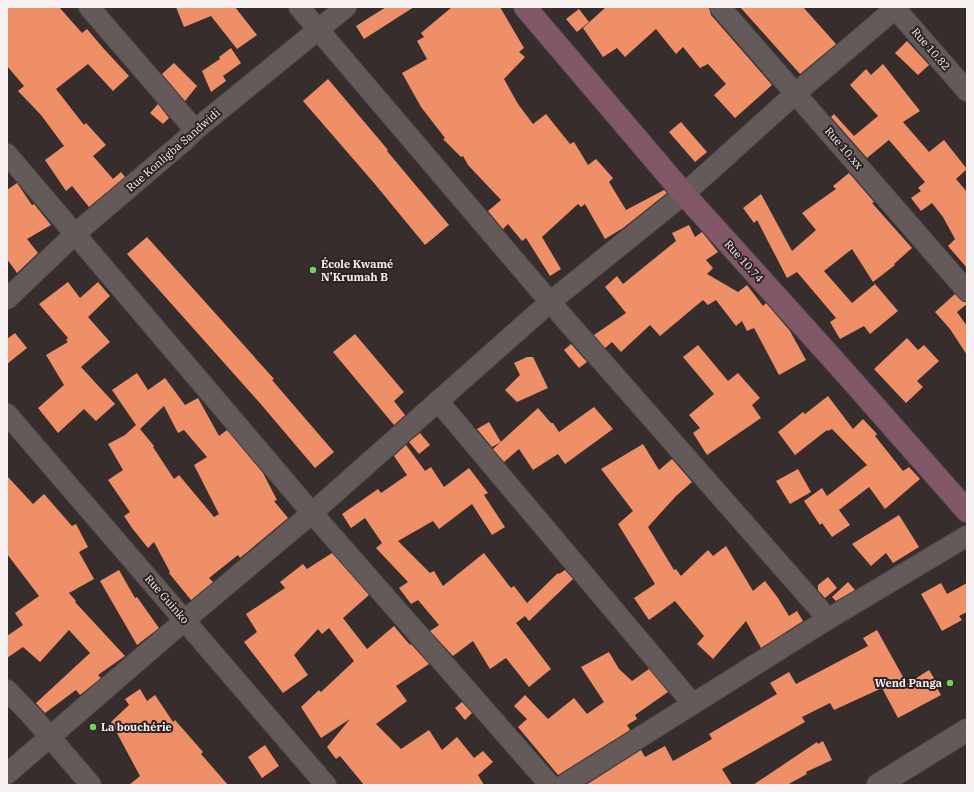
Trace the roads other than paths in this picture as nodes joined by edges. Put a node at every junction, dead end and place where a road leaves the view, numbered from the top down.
1 (89, 7) edge
2 (299, 7) edge
3 (346, 7) edge
4 (525, 7) edge
5 (720, 7) edge
6 (896, 8) edge
7 (319, 30) junction
8 (967, 92) edge
9 (796, 93) junction
10 (195, 130) junction
11 (7, 154) edge
12 (684, 194) junction
13 (74, 234) junction
14 (967, 290) edge
15 (7, 299) edge
16 (550, 302) junction
17 (438, 401) junction
18 (7, 414) edge
19 (967, 511) edge
20 (312, 513) junction
21 (967, 536) edge
22 (828, 619) junction
23 (185, 620) junction
24 (7, 690) edge
25 (692, 703) junction
26 (967, 730) edge
27 (48, 737) junction
28 (7, 774) edge
29 (91, 785) edge
30 (326, 785) edge
31 (550, 785) edge
32 (564, 785) edge
33 (878, 785) edge

1 - 10 street
2 - 7 street
3 - 7 street, Rue Konligba Sandwidi
4 - 12 main road, Rue 10.74
5 - 9 street, Rue 10.xx
6 - 8 street, Rue 10.82
6 - 9 street
7 - 10 street, Rue Konligba Sandwidi
7 - 16 street
9 - 12 street
9 - 14 street, Rue 10.xx
10 - 13 street, Rue Konligba Sandwidi
11 - 13 street
12 - 16 street
12 - 19 main road, Rue 10.74
13 - 15 street, Rue Konligba Sandwidi
13 - 20 street
16 - 17 street
16 - 22 street
17 - 20 street
17 - 25 street
18 - 23 street, Rue Guinko
20 - 23 street
20 - 31 street
21 - 22 street
22 - 25 street
23 - 27 street
23 - 30 street, Rue Guinko
24 - 27 street
25 - 32 street
26 - 33 street
27 - 28 street
27 - 29 street

